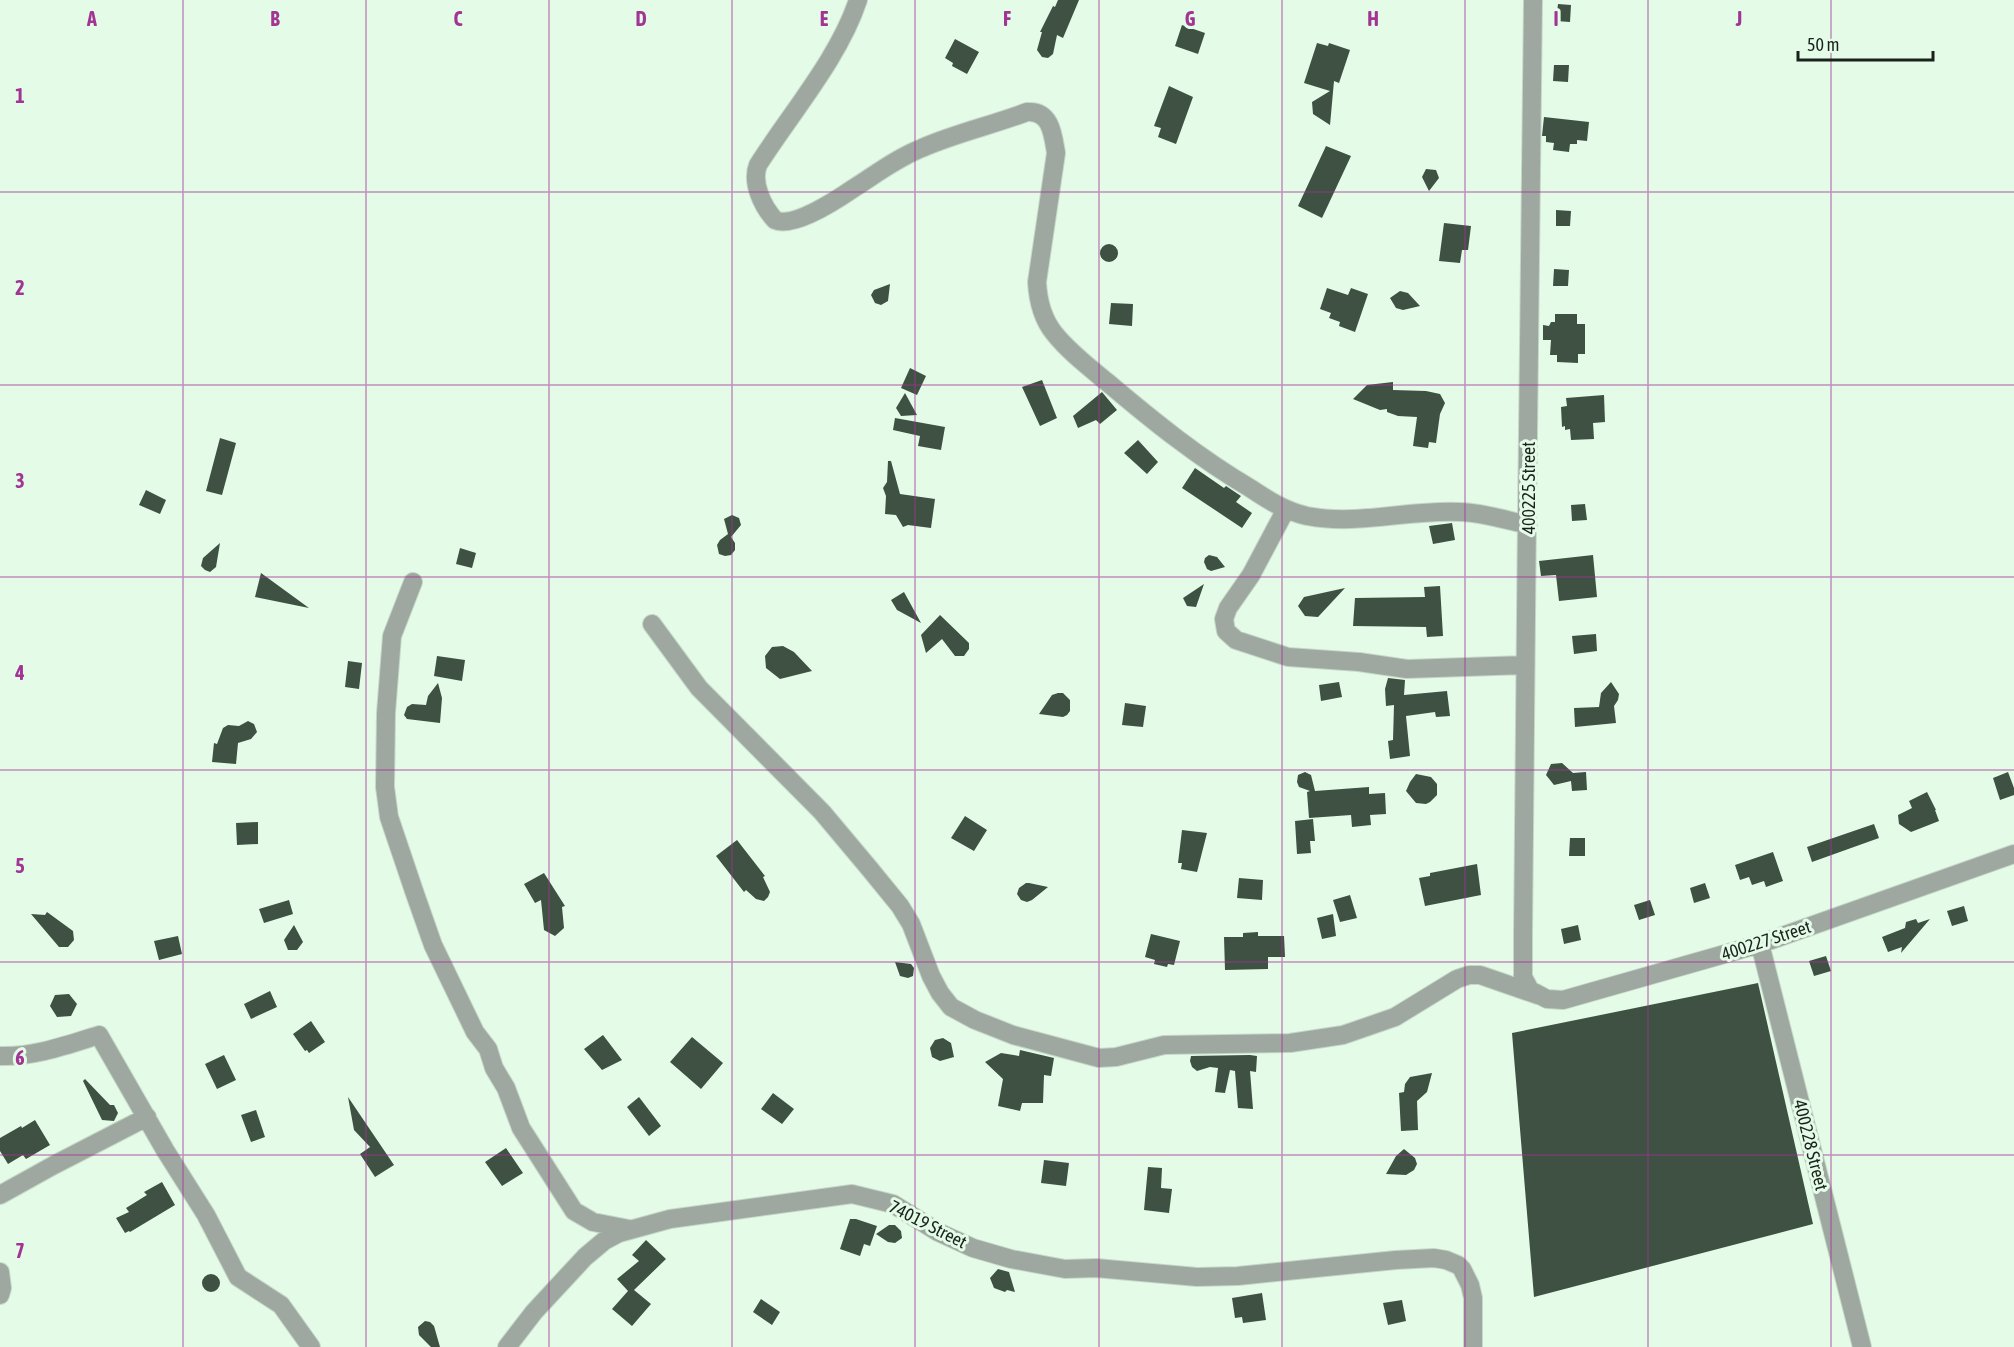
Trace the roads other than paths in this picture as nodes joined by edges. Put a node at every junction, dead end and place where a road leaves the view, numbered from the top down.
1 (858, 0) edge
2 (1532, 0) edge
3 (1286, 509) junction
4 (1528, 525) junction
5 (413, 582) dead end
6 (652, 624) dead end
7 (1525, 665) junction
8 (2014, 854) edge
9 (1760, 944) junction
10 (1538, 995) junction
11 (0, 1056) edge
12 (147, 1117) junction
13 (0, 1195) edge
14 (631, 1229) junction
15 (0, 1272) edge
16 (0, 1295) edge
17 (311, 1347) edge
18 (507, 1347) edge
19 (1473, 1347) edge
20 (1862, 1347) edge

1 - 3 street
2 - 4 street, 400225 Street
3 - 4 street
3 - 7 street
4 - 7 street, 400225 Street
5 - 14 street
6 - 10 street, 400227 Street
7 - 10 street, 400225 Street
8 - 9 street, 400227 Street
9 - 10 street, 400227 Street
9 - 20 street, 400228 Street
11 - 12 street
12 - 13 street
12 - 17 street
14 - 18 street, 74019 Street
14 - 19 street, 74019 Street
15 - 16 street

